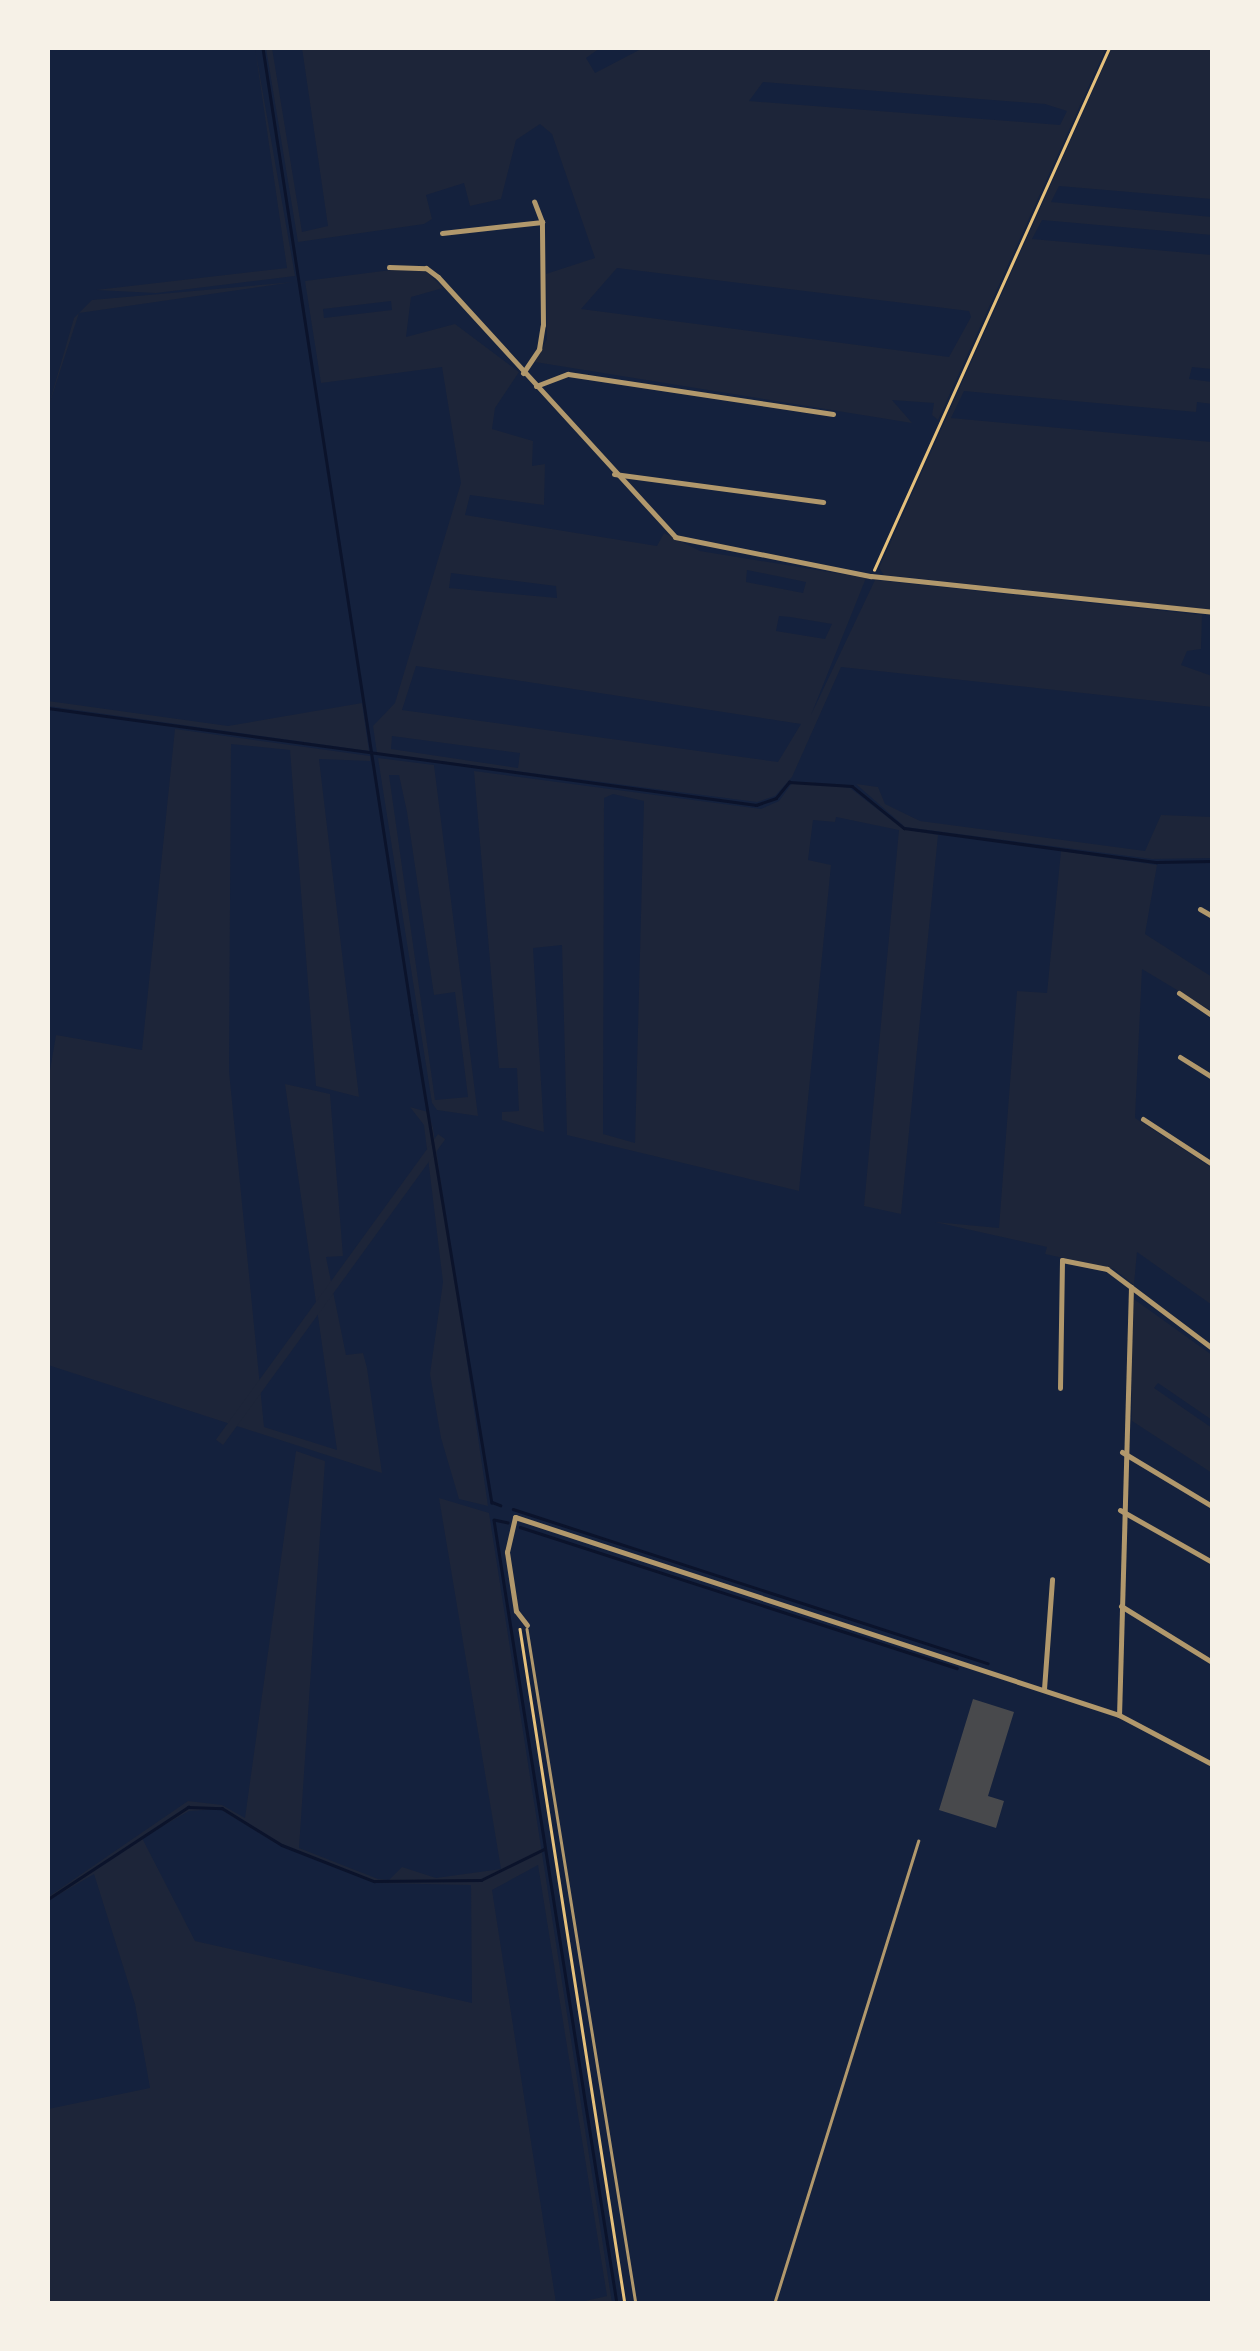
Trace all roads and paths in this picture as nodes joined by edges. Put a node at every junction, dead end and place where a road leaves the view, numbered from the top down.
1 (1108, 48) edge
2 (534, 201) dead end
3 (542, 222) junction
4 (442, 233) dead end
5 (389, 267) dead end
6 (523, 372) junction
7 (536, 386) junction
8 (832, 414) dead end
9 (614, 474) junction
10 (823, 502) dead end
11 (871, 576) junction
12 (1212, 612) edge
13 (1200, 908) dead end
14 (1212, 916) edge
15 (1179, 994) dead end
16 (1212, 1015) edge
17 (1180, 1058) dead end
18 (1212, 1077) edge
19 (1143, 1119) dead end
20 (1212, 1164) edge
21 (1131, 1288) junction
22 (1212, 1348) edge
23 (1060, 1388) dead end
24 (1122, 1452) junction
25 (1212, 1506) edge
26 (1120, 1510) junction
27 (1212, 1562) edge
28 (1052, 1579) dead end
29 (1121, 1606) junction
30 (527, 1625) junction
31 (1212, 1662) edge
32 (1044, 1688) junction
33 (1119, 1715) junction
34 (1212, 1764) edge
35 (918, 1841) dead end
36 (625, 2304) edge
37 (636, 2304) edge
38 (774, 2304) edge

1 - 11 path
2 - 3 street
3 - 4 street
3 - 6 street
5 - 6 street
6 - 7 street
7 - 8 street
7 - 9 street
9 - 10 street
9 - 11 street
11 - 12 street
13 - 14 street
15 - 16 street
17 - 18 street
19 - 20 street
21 - 22 street
21 - 23 street
21 - 24 street
24 - 25 street
24 - 26 street
26 - 27 street
26 - 29 street
28 - 32 street
29 - 31 street
29 - 33 street
30 - 32 street
30 - 36 path
30 - 37 lane
32 - 33 street
33 - 34 street
35 - 38 lane

